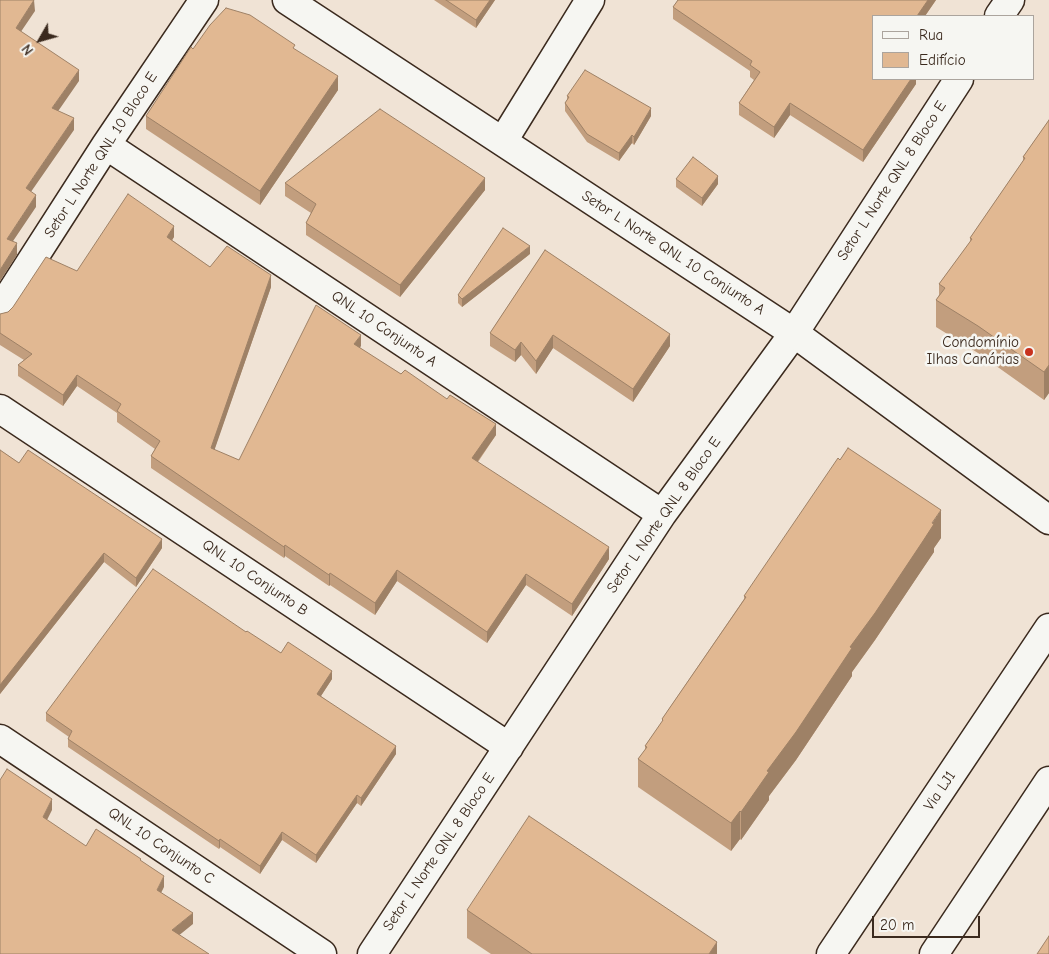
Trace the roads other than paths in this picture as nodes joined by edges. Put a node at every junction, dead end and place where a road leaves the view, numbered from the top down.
1 (204, 0) edge
2 (287, 0) edge
3 (590, 0) edge
4 (1010, 0) edge
5 (1000, 15) edge
6 (958, 80) edge
7 (503, 141) junction
8 (106, 145) junction
9 (0, 310) edge
10 (794, 333) junction
11 (0, 409) edge
12 (662, 514) junction
13 (1049, 520) edge
14 (1049, 628) edge
15 (0, 739) edge
16 (509, 747) junction
17 (1049, 781) edge
18 (322, 954) edge
19 (372, 954) edge
20 (832, 954) edge
21 (934, 954) edge

1 - 8 street, Setor L Norte QNL 10 Bloco E
2 - 7 street, Setor L Norte QNL 10 Conjunto A
3 - 7 street
4 - 5 street
6 - 10 street, Setor L Norte QNL 8 Bloco E
7 - 10 street, Setor L Norte QNL 10 Conjunto A
8 - 9 street, Setor L Norte QNL 10 Bloco E
8 - 12 street, QNL 10 Conjunto A
10 - 12 street, Setor L Norte QNL 8 Bloco E
10 - 13 street, Setor L Norte QNL 10 Conjunto A
11 - 16 street, QNL 10 Conjunto B
12 - 16 street, Setor L Norte QNL 8 Bloco E
14 - 20 street, Via LJ1
15 - 18 street, QNL 10 Conjunto C
16 - 19 street, Setor L Norte QNL 8 Bloco E
17 - 21 street

